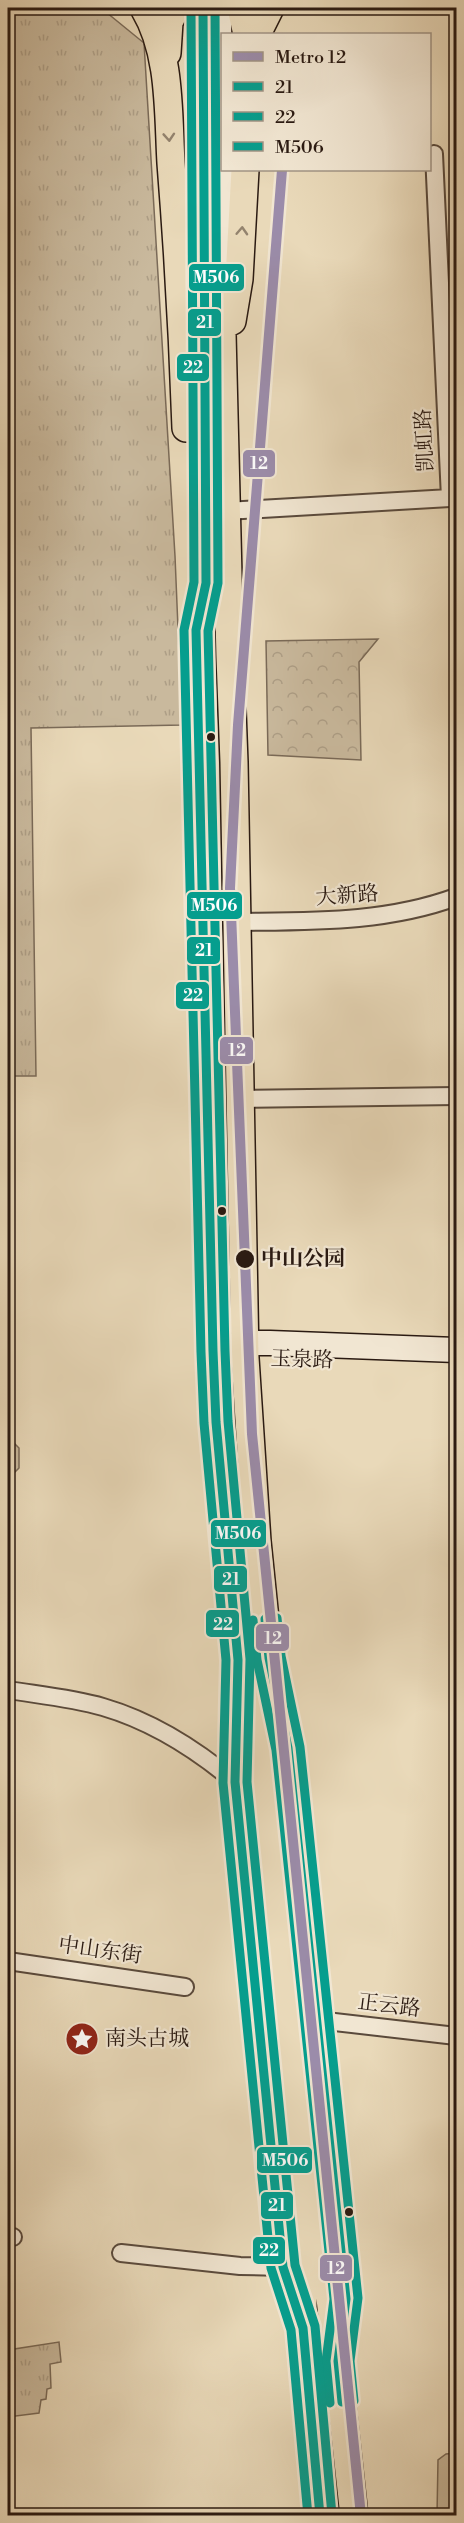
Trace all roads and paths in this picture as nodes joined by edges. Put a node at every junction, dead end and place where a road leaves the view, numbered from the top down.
1 (144, 8) edge
2 (176, 8) edge
3 (203, 8) edge
4 (219, 8) edge
5 (241, 8) edge
6 (270, 8) edge
7 (247, 33) edge
8 (258, 33) edge
9 (165, 79) junction
10 (434, 154) dead end
11 (245, 171) edge
12 (212, 292) junction
13 (213, 373) junction
14 (226, 512) junction
15 (229, 629) junction
16 (196, 630) junction
17 (456, 897) edge
18 (237, 922) junction
19 (456, 1096) edge
20 (240, 1099) junction
21 (456, 1350) edge
22 (213, 1351) junction
23 (245, 1351) junction
24 (456, 1364) edge
25 (269, 1658) junction
26 (238, 1660) junction
27 (8, 1690) edge
28 (235, 1782) junction
29 (282, 1862) junction
30 (303, 1880) junction
31 (8, 1961) edge
32 (185, 1987) dead end
33 (317, 2020) junction
34 (456, 2036) edge
35 (121, 2253) dead end
36 (283, 2267) junction
37 (303, 2328) junction
38 (338, 2361) junction
39 (320, 2516) edge
40 (354, 2516) edge

1 - 9 main road
2 - 9 main road
3 - 12 street
4 - 12 street
5 - 7 main road
6 - 8 main road
9 -> 16 main road
10 - 14 street, 凯虹路
13 -> 11 main road
12 - 13 main road
13 - 14 main road
13 - 16 main road
14 - 15 main road
15 - 16 street
15 - 18 main road
16 - 22 main road
17 - 18 street, 大新路
18 - 20 main road
19 - 20 street
20 - 23 main road
21 - 23 street, 玉泉路
22 - 23 street, 玉泉路
22 - 26 main road
23 - 24 street, 玉泉路
23 - 25 main road
25 - 29 main road
25 - 30 street
26 - 28 street
26 - 37 main road
27 - 28 street
28 - 36 street
29 - 30 main road
29 - 38 main road
30 - 33 street
31 - 32 street, 中山东街
33 - 34 street, 正云路
33 - 38 street
35 - 36 street
36 - 37 street
37 - 39 main road
38 - 40 main road

